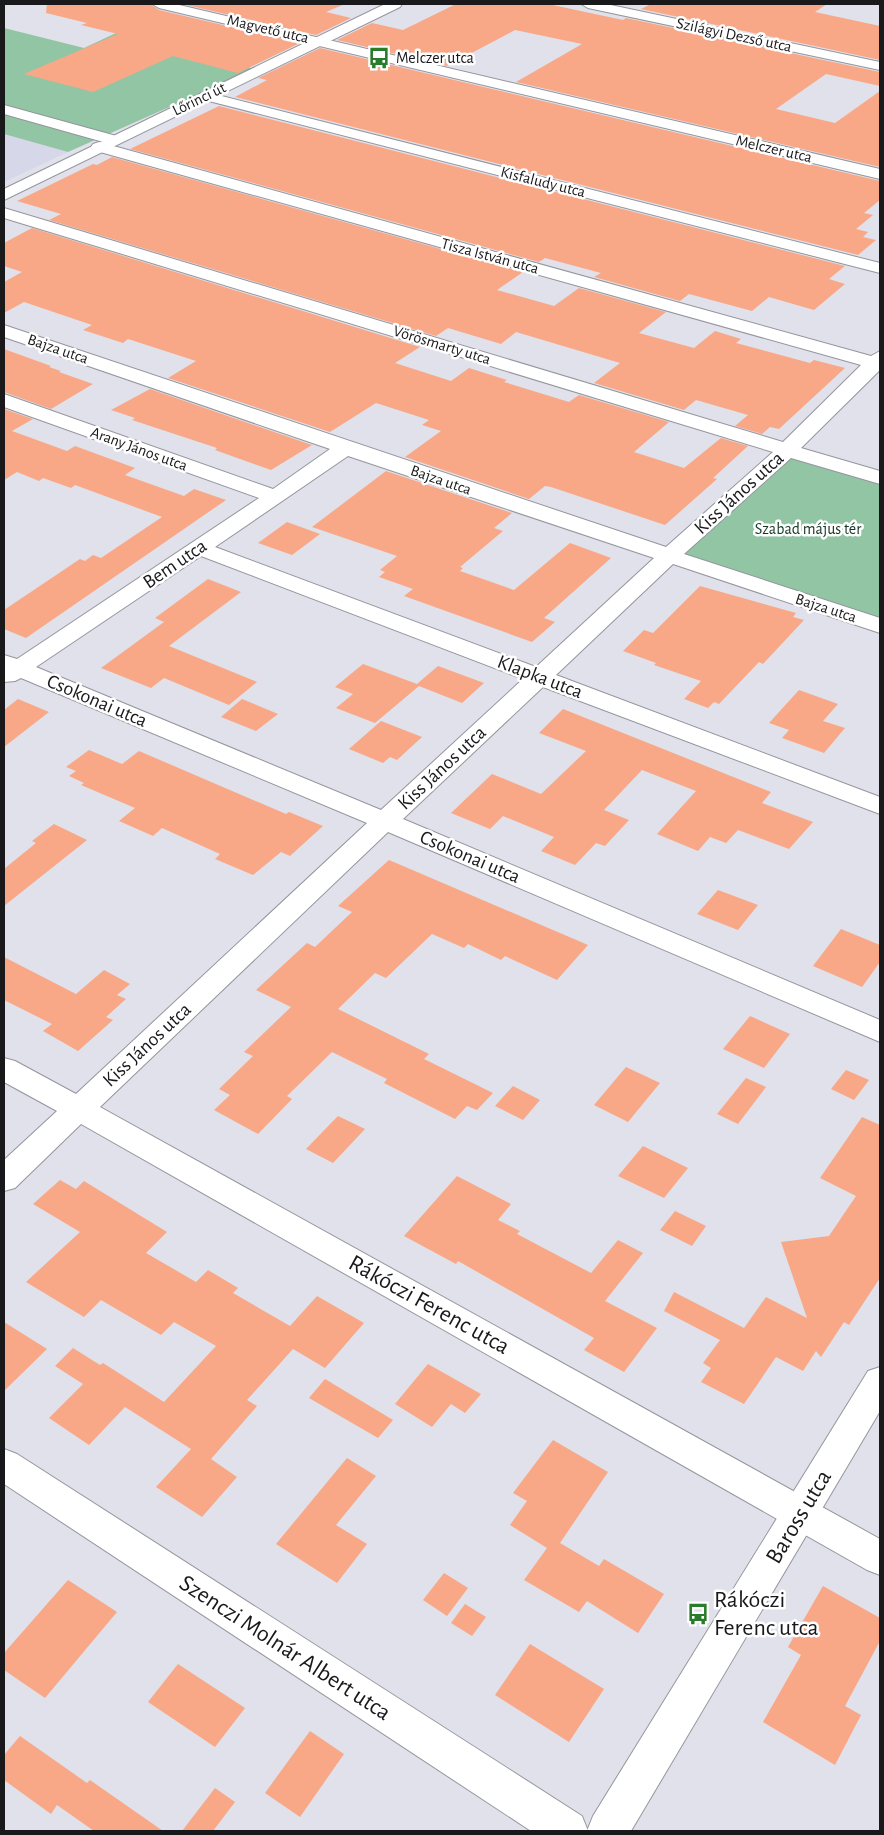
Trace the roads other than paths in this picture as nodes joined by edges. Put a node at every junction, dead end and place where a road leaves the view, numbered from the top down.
1 (159, 4) edge
2 (395, 4) edge
3 (588, 4) edge
4 (318, 41) junction
5 (880, 66) edge
6 (206, 96) junction
7 (4, 109) edge
8 (107, 144) junction
9 (880, 174) edge
10 (4, 195) edge
11 (4, 213) edge
12 (880, 268) edge
13 (4, 331) edge
14 (878, 361) edge
15 (4, 400) edge
16 (345, 448) junction
17 (787, 450) junction
18 (880, 478) edge
19 (275, 498) junction
20 (199, 548) junction
21 (669, 556) junction
22 (880, 626) edge
23 (9, 670) edge
24 (540, 677) junction
25 (880, 806) edge
26 (385, 821) junction
27 (880, 1032) edge
28 (4, 1069) edge
29 (79, 1109) junction
30 (4, 1179) edge
31 (880, 1381) edge
32 (4, 1465) edge
33 (801, 1514) junction
34 (880, 1558) edge
35 (567, 1831) edge
36 (608, 1831) edge

1 - 4 street, Magvető utca
2 - 4 street, Lőrinci út
3 - 5 street, Szilágyi Dezső utca
4 - 6 street, Lőrinci út
4 - 9 street, Melczer utca
6 - 8 street, Lőrinci út
6 - 12 street, Kisfaludy utca
7 - 8 street, Tisza István utca
8 - 10 street, Lőrinci út
8 - 14 street, Tisza István utca
11 - 17 street, Vörösmarty utca
13 - 16 street, Bajza utca
14 - 17 street, Kiss János utca
15 - 19 street, Arany János utca
16 - 19 street, Bem utca
16 - 21 street, Bajza utca
17 - 18 street, Vörösmarty utca
17 - 21 street, Kiss János utca
19 - 20 street, Bem utca
20 - 23 street, Bem utca
20 - 24 street, Klapka utca
21 - 22 street, Bajza utca
21 - 24 street, Kiss János utca
23 - 26 street, Csokonai utca
24 - 25 street, Klapka utca
24 - 26 street, Kiss János utca
26 - 27 street, Csokonai utca
26 - 29 street, Kiss János utca
28 - 29 street, Rákóczi Ferenc utca
29 - 30 street, Kiss János utca
29 - 33 street, Rákóczi Ferenc utca
31 - 33 street, Baross utca
32 - 35 street, Szenczi Molnár Albert utca
33 - 34 street, Rákóczi Ferenc utca
33 - 36 street, Baross utca

